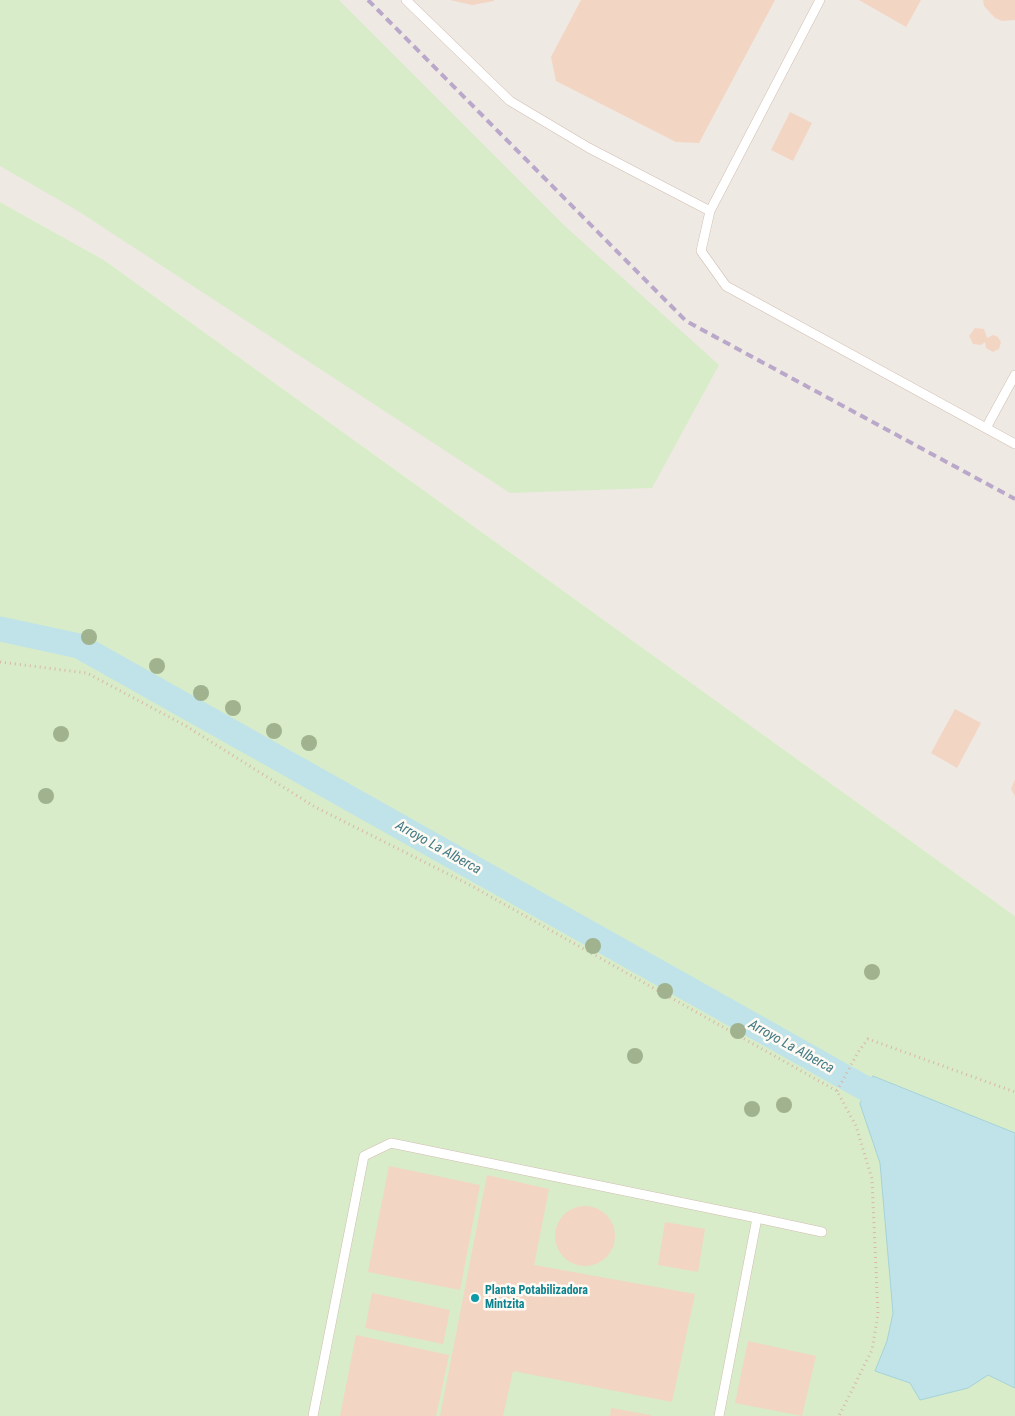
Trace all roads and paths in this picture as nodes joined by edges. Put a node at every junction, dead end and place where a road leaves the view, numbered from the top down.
1 (406, 0) edge
2 (820, 0) edge
3 (710, 211) junction
4 (1015, 375) edge
5 (986, 428) junction
6 (1015, 444) edge
7 (0, 662) edge
8 (838, 1090) junction
9 (1015, 1092) edge
10 (758, 1218) junction
11 (822, 1232) dead end
12 (313, 1416) edge
13 (718, 1416) edge
14 (839, 1416) edge

1 - 3 lane
2 - 3 lane
3 - 5 lane
4 - 5 lane
5 - 6 lane
7 - 8 path
8 - 9 path
8 - 14 path
10 - 11 lane
10 - 12 lane
10 - 13 lane

